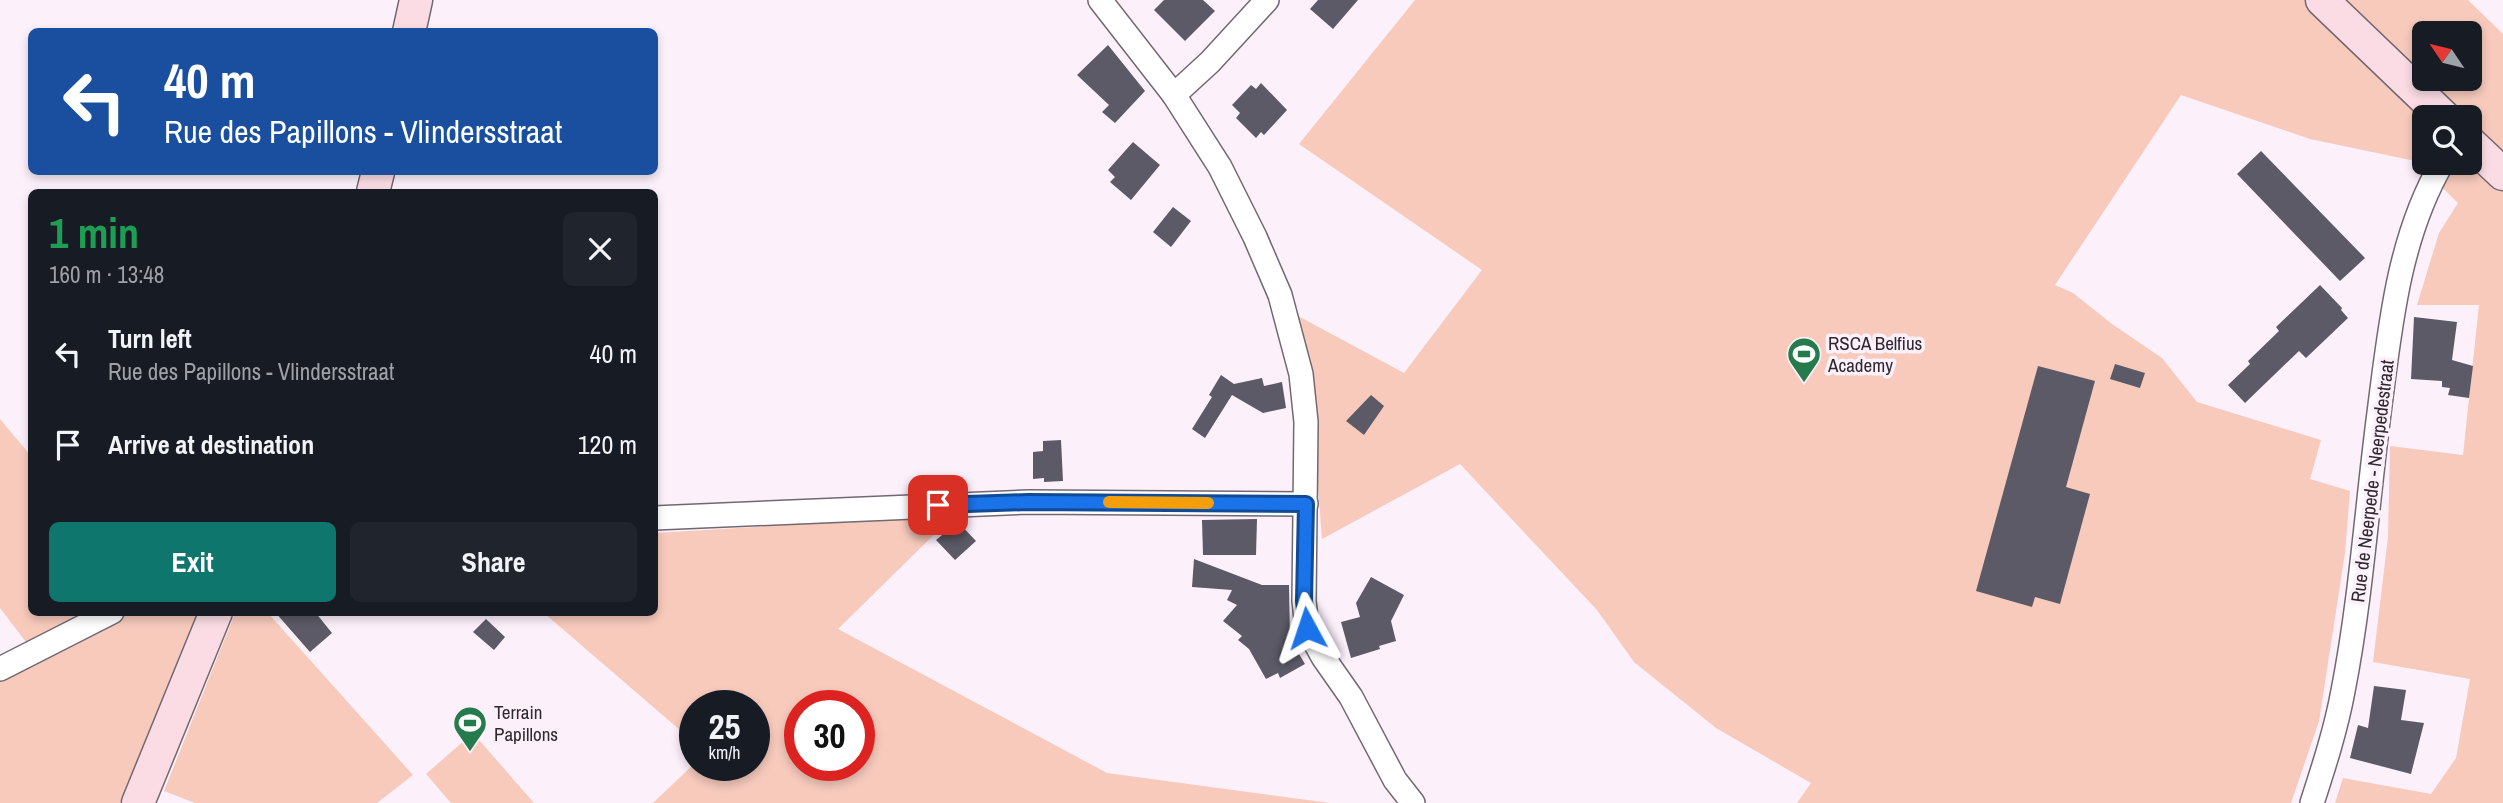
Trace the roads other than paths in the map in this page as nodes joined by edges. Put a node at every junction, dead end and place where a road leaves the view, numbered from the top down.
1 (416, 0) edge
2 (1100, 0) edge
3 (1267, 0) edge
4 (2322, 0) edge
5 (410, 28) edge
6 (1174, 95) junction
7 (2431, 105) edge
8 (2482, 154) edge
9 (2503, 174) edge
10 (2437, 175) edge
11 (1306, 504) junction
12 (658, 518) edge
13 (104, 616) edge
14 (214, 616) edge
15 (0, 669) edge
16 (138, 803) edge
17 (1413, 803) edge
18 (2312, 803) edge

1 - 5 street
2 - 6 street
3 - 6 street
4 - 7 street
6 - 11 street
8 - 9 street
10 - 18 street, Rue de Neerpede - Neerpedestraat
11 - 12 street
11 - 17 street
13 - 15 street
14 - 16 street

